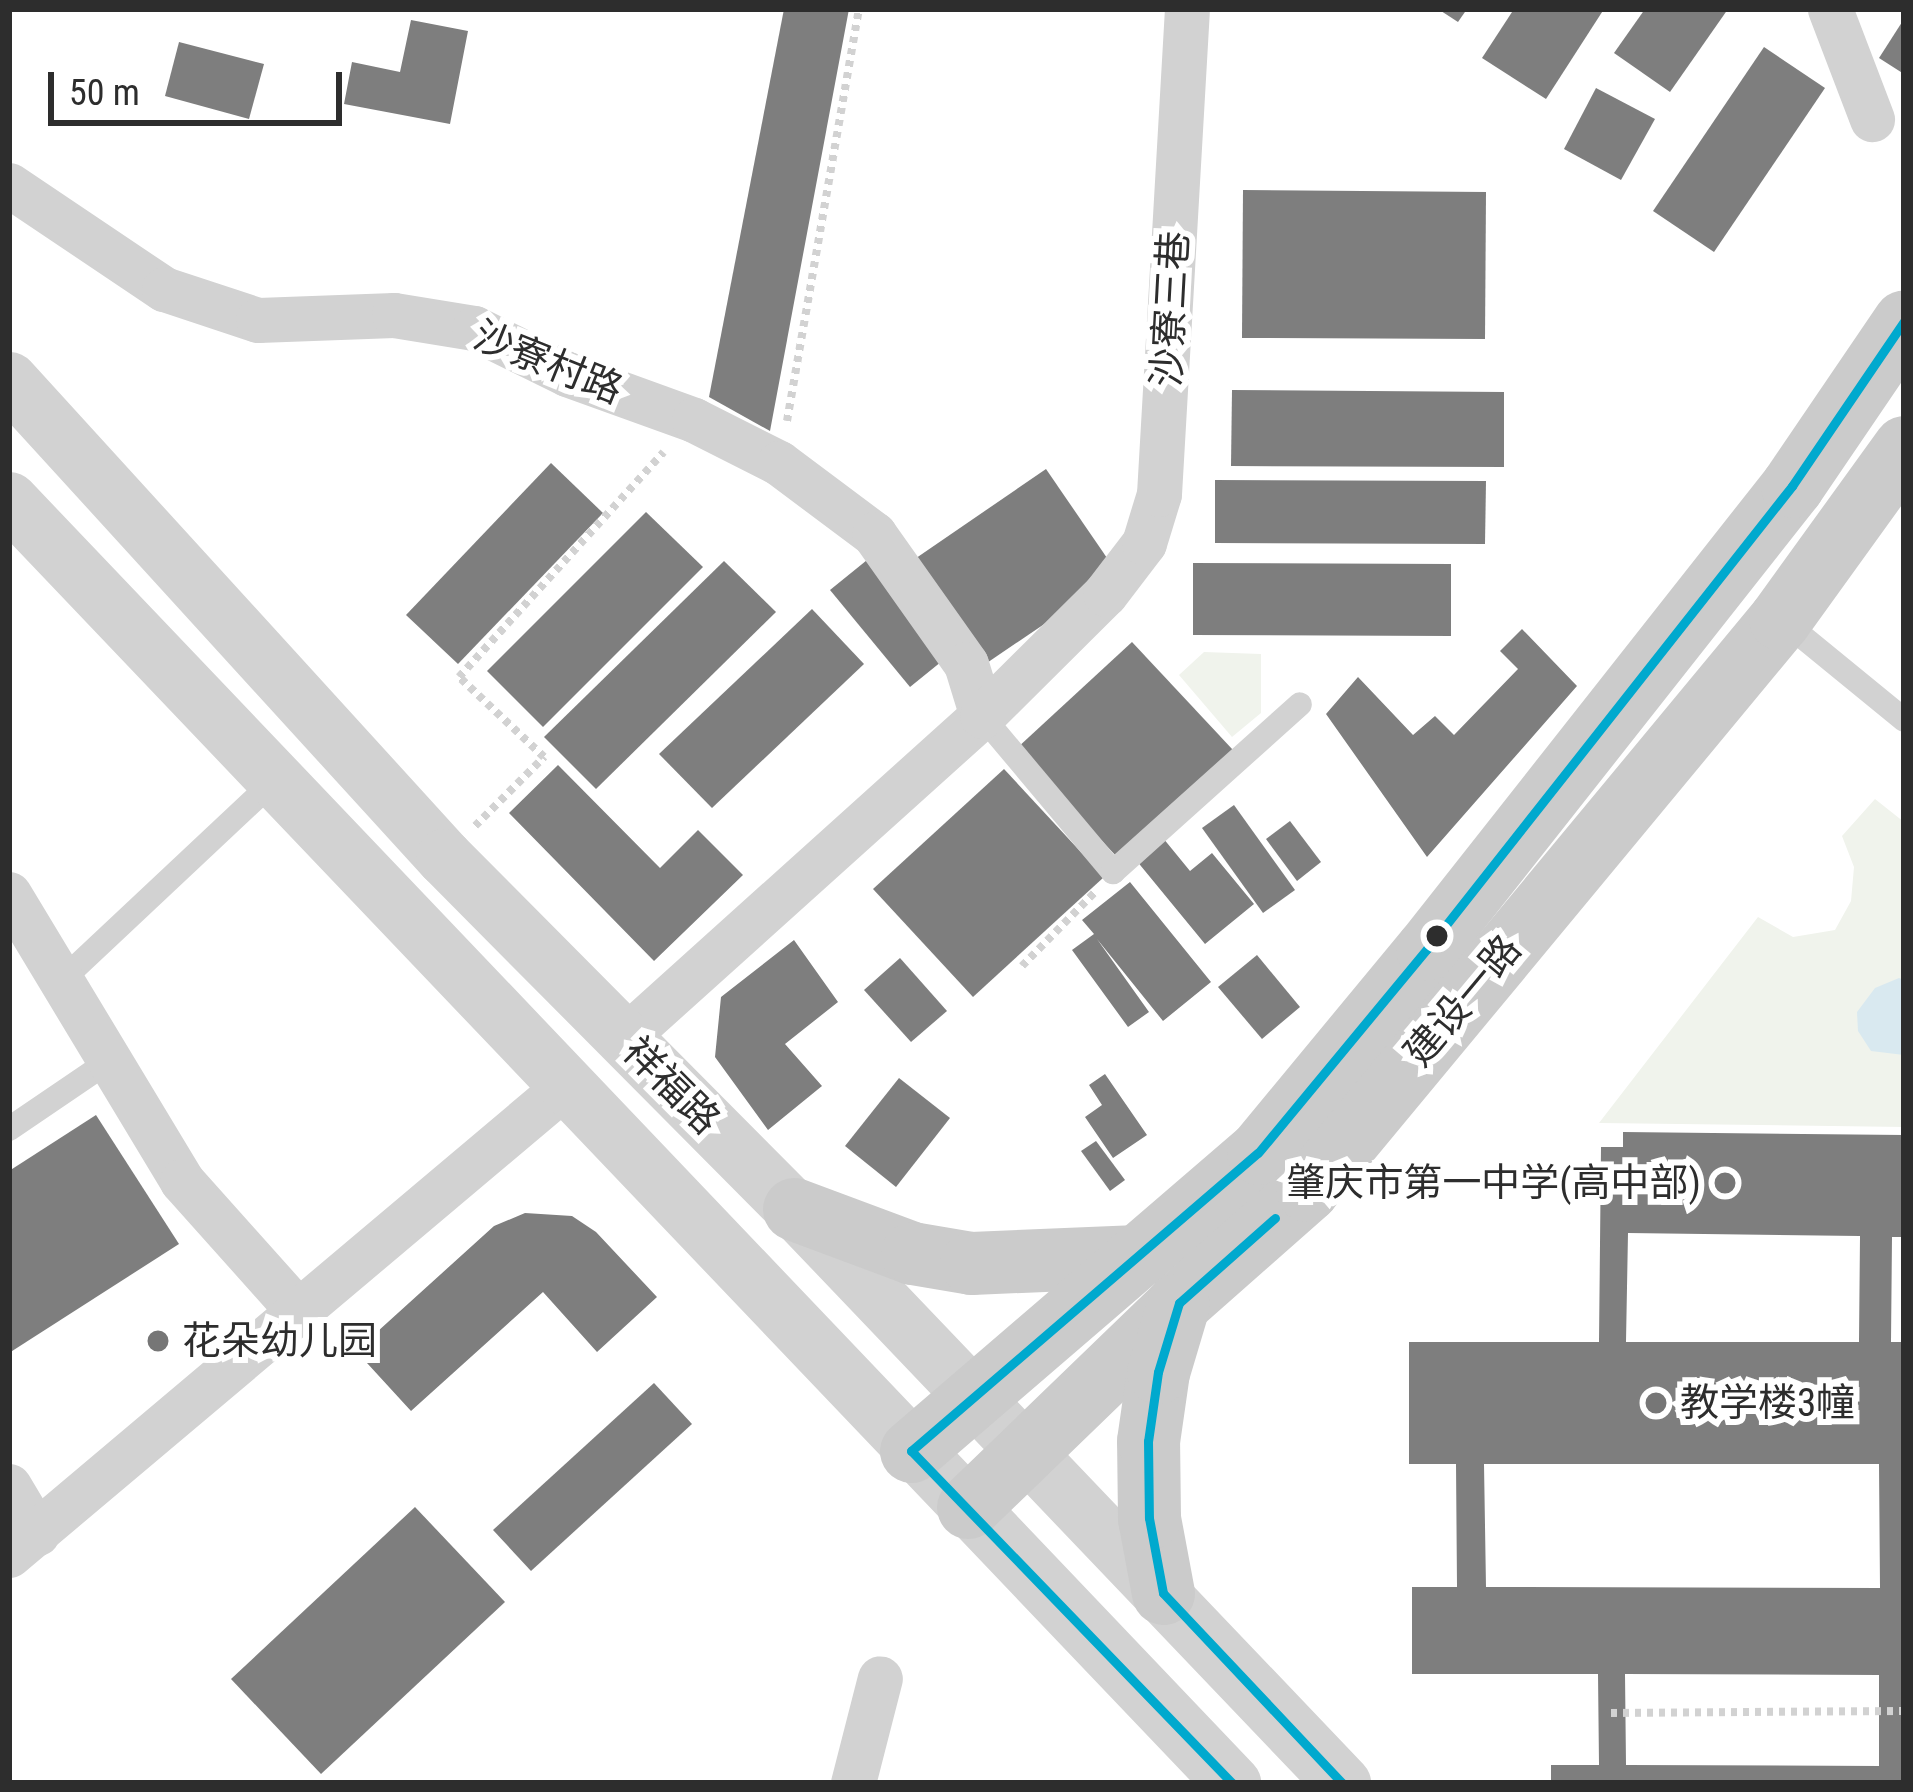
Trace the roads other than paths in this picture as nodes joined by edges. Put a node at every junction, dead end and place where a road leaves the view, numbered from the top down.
1 (1187, 9) edge
2 (1830, 9) edge
3 (1873, 118) dead end
4 (9, 185) edge
5 (1904, 321) edge
6 (9, 380) edge
7 (1904, 447) edge
8 (11, 506) edge
9 (1780, 619) junction
10 (1300, 704) dead end
11 (982, 716) junction
12 (1904, 720) edge
13 (277, 778) junction
14 (9, 894) edge
15 (61, 980) junction
16 (623, 1038) junction
17 (110, 1061) junction
18 (569, 1083) junction
19 (9, 1130) edge
20 (1258, 1153) junction
21 (1306, 1190) junction
22 (794, 1209) junction
23 (728, 1249) junction
24 (1138, 1256) junction
25 (1179, 1303) junction
26 (299, 1312) junction
27 (974, 1396) junction
28 (911, 1450) junction
29 (1027, 1450) junction
30 (9, 1486) edge
31 (968, 1508) junction
32 (23, 1544) edge
33 (1163, 1593) junction
34 (1103, 1648) junction
35 (880, 1678) dead end
36 (853, 1783) edge
37 (1232, 1783) edge
38 (1307, 1783) edge
39 (1342, 1783) edge

1 - 11 street, 沙寮三巷
2 - 3 street
4 - 11 street, 沙寮村路
5 - 20 main road, 建设一路
6 - 16 street, 祥福路
7 - 9 main road, 建设一路
8 - 13 street, 祥福路
9 - 12 lane
9 - 21 main road, 建设一路
10 - 11 lane
11 - 16 street, 沙寮三巷
13 - 15 lane
13 - 18 street, 祥福路
14 - 15 street
15 - 17 street
16 - 22 street, 祥福路
17 - 19 lane
17 - 26 street
18 - 23 street, 祥福路
18 - 26 street
20 - 21 main road
20 - 24 main road, 建设一路
21 - 25 main road, 建设一路
22 - 23 street
22 - 24 main road
22 - 27 street, 祥福路
23 - 28 street, 祥福路
24 - 27 main road, 建设一路
25 - 29 main road, 建设一路
25 - 33 main road
26 - 32 street
27 - 28 main road, 建设一路
27 - 29 street, 祥福路
28 - 31 street, 祥福路
29 - 31 main road, 建设一路
29 - 33 street, 祥福路
30 - 32 street
31 - 34 street, 祥福路
33 - 39 street, 祥福路
34 - 37 street, 祥福路
34 - 38 street
35 - 36 street

